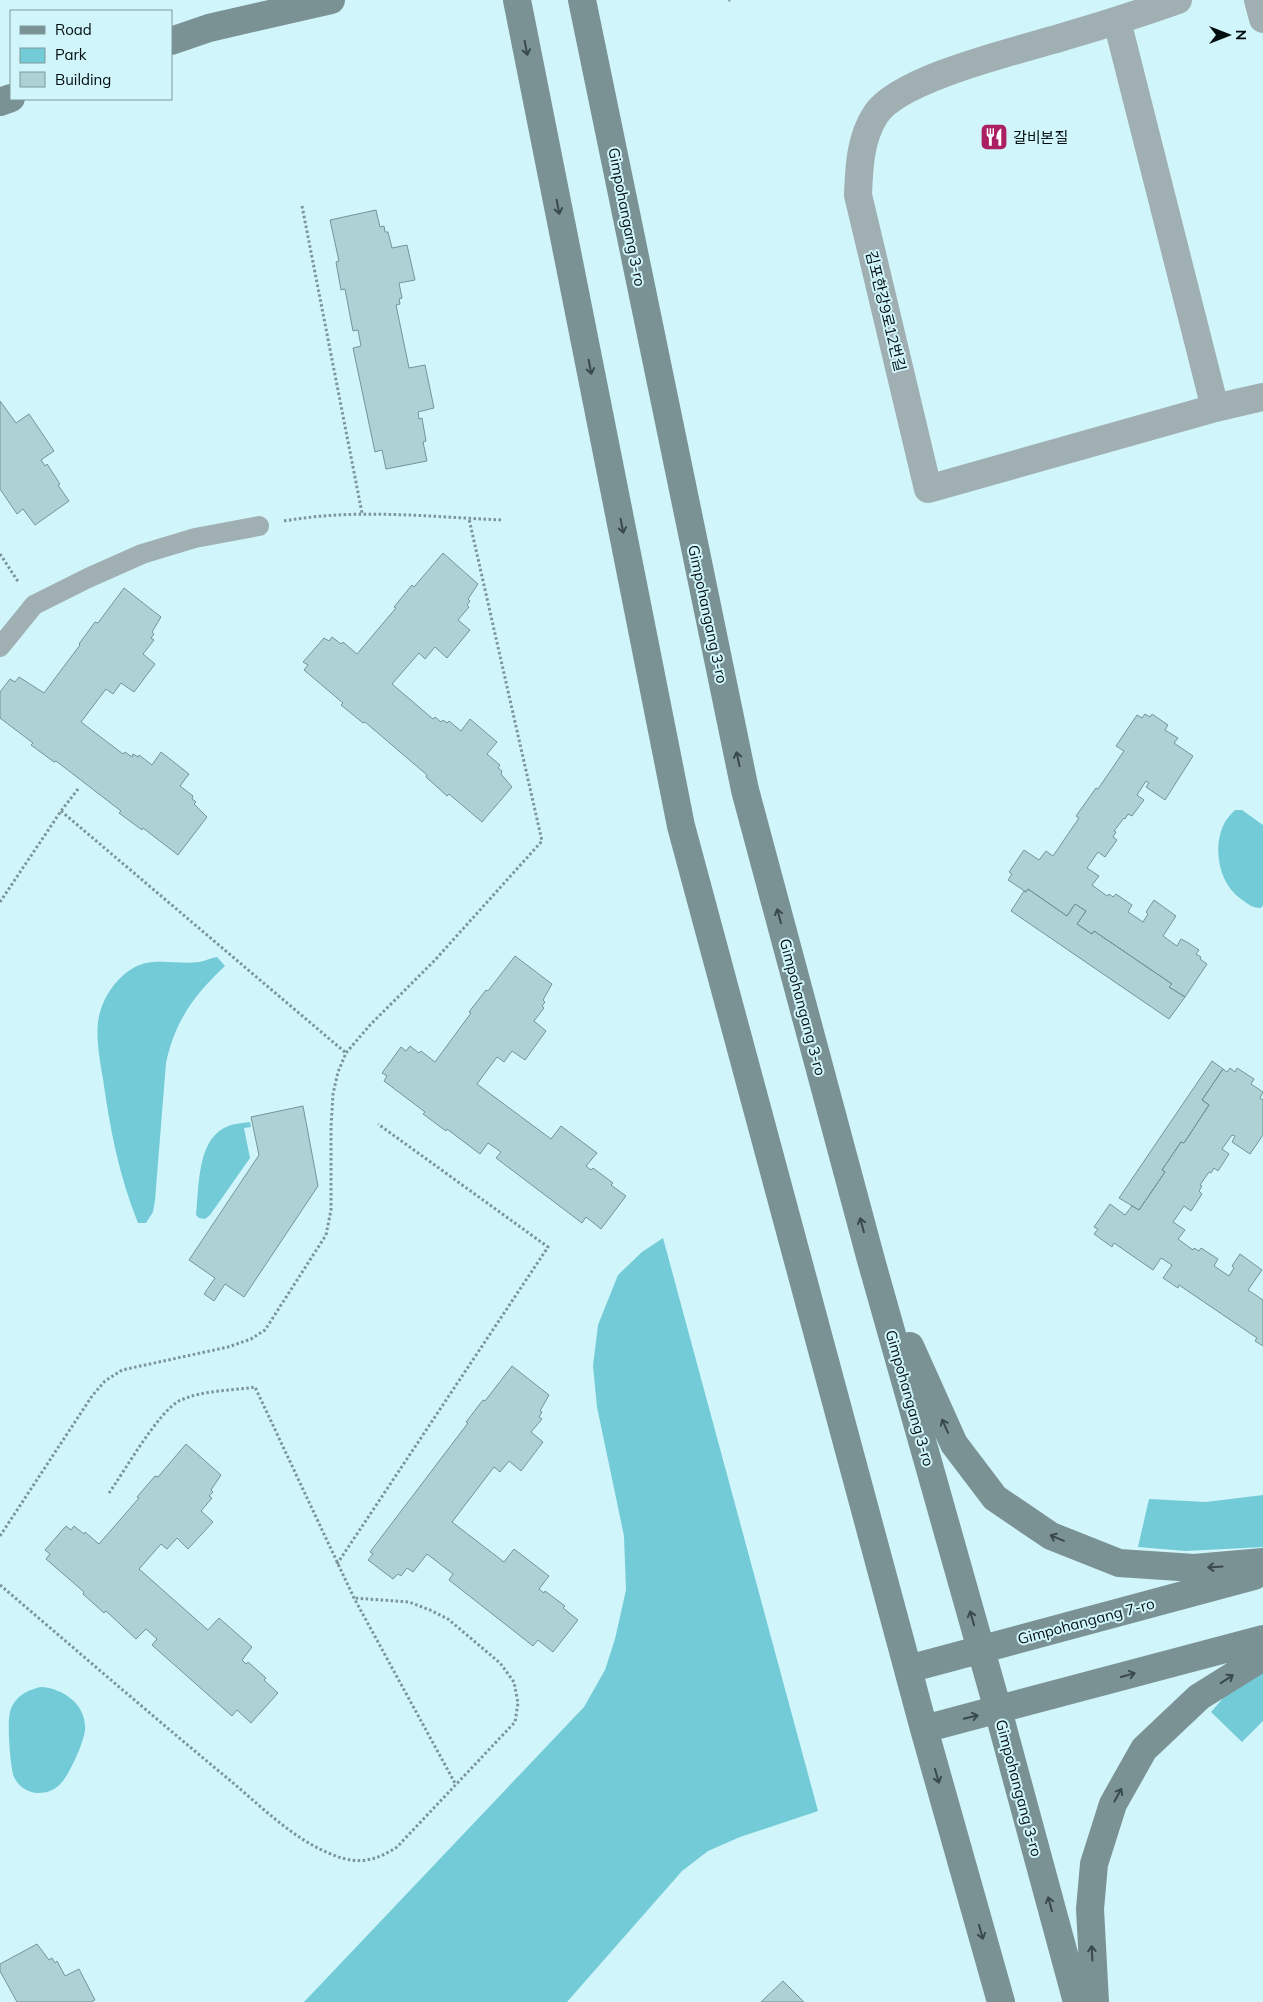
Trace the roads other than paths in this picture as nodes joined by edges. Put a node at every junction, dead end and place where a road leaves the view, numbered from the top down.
1 (331, 0) edge
2 (517, 0) edge
3 (582, 0) edge
4 (1178, 0) edge
5 (1258, 0) edge
6 (1263, 19) edge
7 (1117, 21) junction
8 (172, 41) edge
9 (1263, 397) edge
10 (1215, 408) junction
11 (259, 526) road end
12 (0, 647) edge
13 (871, 1260) junction
14 (1263, 1562) edge
15 (1263, 1574) edge
16 (1263, 1638) edge
17 (980, 1649) junction
18 (1263, 1657) edge
19 (908, 1669) junction
20 (998, 1710) junction
21 (924, 1729) junction
22 (1001, 2002) edge
23 (1077, 2002) edge
24 (1094, 2002) edge

1 - 8 main road
2 -> 19 main road
13 -> 3 main road, Gimpohangang 3-ro
4 - 7 street, 김포한강9로12번길
5 - 6 street
7 - 10 street
7 - 10 street, 김포한강9로12번길
9 - 10 street, 김포한강9로12번길
11 - 12 lane
14 -> 13 main road
17 -> 13 main road, Gimpohangang 3-ro
15 - 17 main road, Gimpohangang 7-ro
20 -> 16 main road
17 - 19 main road, Gimpohangang 7-ro
17 - 20 main road, Gimpohangang 3-ro
24 -> 18 main road
19 - 21 main road
21 -> 20 main road
23 -> 20 main road, Gimpohangang 3-ro
21 -> 22 main road

